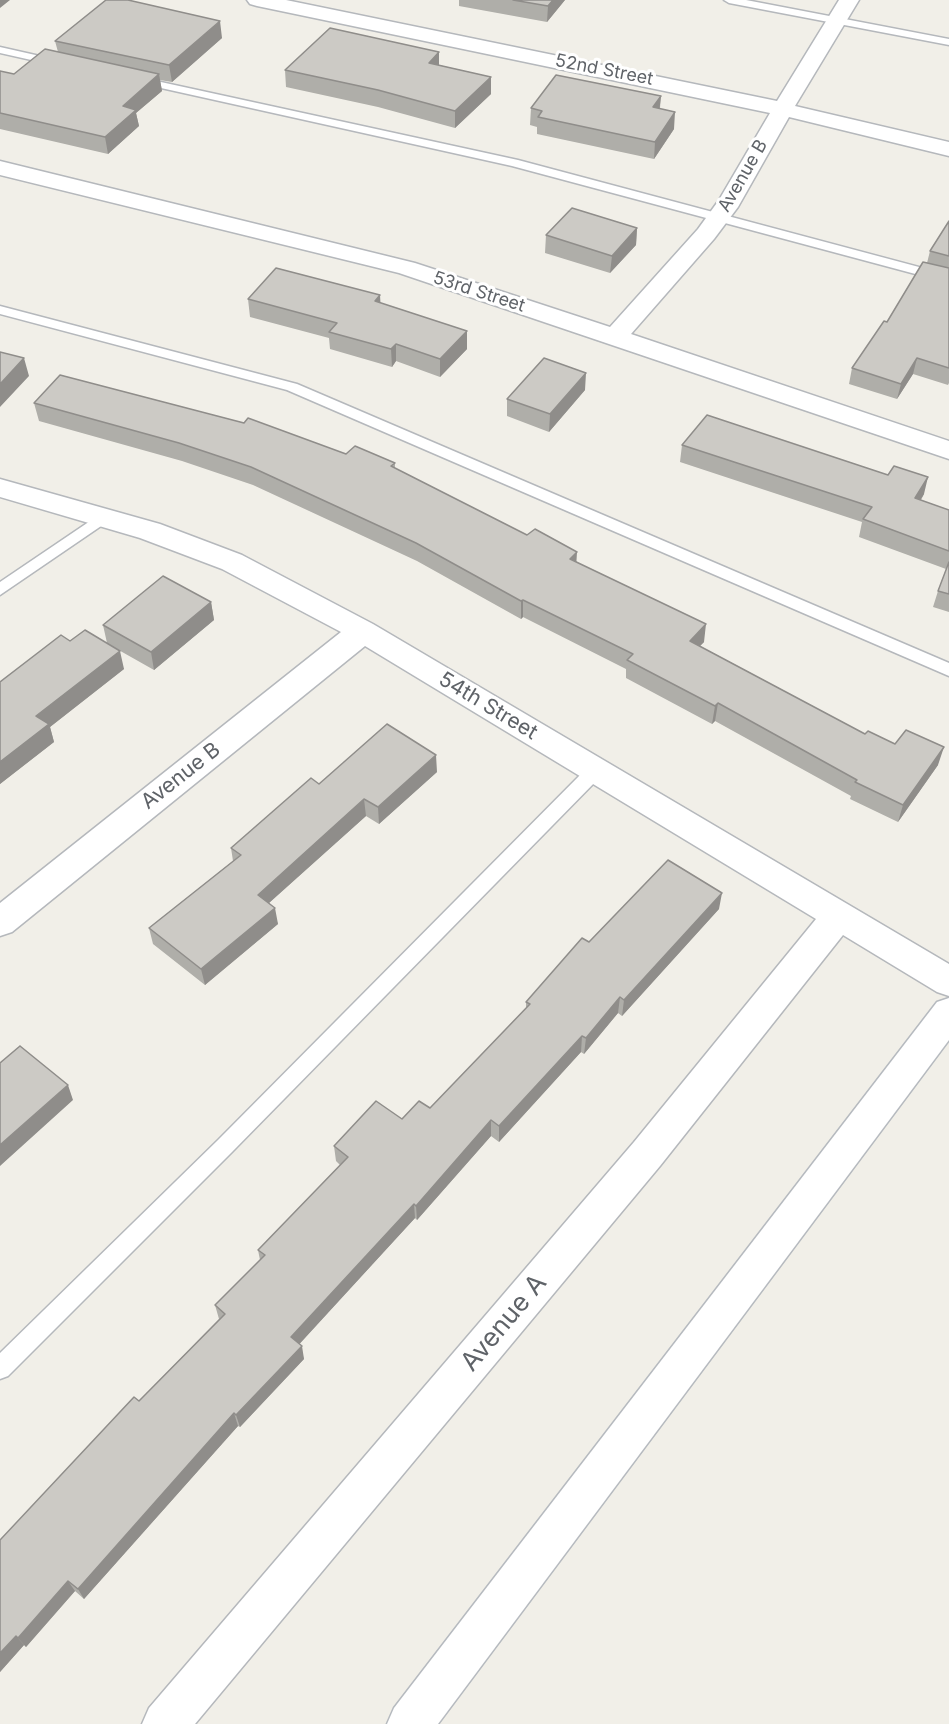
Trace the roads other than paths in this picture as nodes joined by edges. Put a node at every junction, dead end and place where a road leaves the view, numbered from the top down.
1 (257, 0) edge
2 (729, 0) edge
3 (849, 0) edge
4 (836, 21) junction
5 (949, 42) edge
6 (0, 50) edge
7 (70, 65) edge
8 (128, 78) edge
9 (782, 110) junction
10 (949, 149) edge
11 (0, 168) edge
12 (720, 216) junction
13 (949, 279) edge
14 (0, 310) edge
15 (615, 337) junction
16 (949, 450) edge
17 (0, 488) edge
18 (102, 518) junction
19 (0, 590) edge
20 (363, 631) junction
21 (949, 670) edge
22 (595, 771) junction
23 (837, 918) junction
24 (0, 922) edge
25 (949, 982) edge
26 (949, 1013) edge
27 (0, 1368) edge
28 (165, 1724) edge
29 (410, 1724) edge

1 - 9 street, 52nd Street
2 - 4 lane
3 - 4 street, Avenue B
4 - 5 lane
4 - 9 street, Avenue B
6 - 7 lane
8 - 12 lane
9 - 10 street, 52nd Street
9 - 12 street, Avenue B
11 - 15 street, 53rd Street
12 - 13 lane
12 - 15 street, Avenue B
14 - 21 lane
15 - 16 street, 53rd Street
17 - 18 street, 54th Street
18 - 19 lane
18 - 20 street, 54th Street
20 - 22 street, 54th Street
20 - 24 street, Avenue B
22 - 23 street, 54th Street
22 - 27 lane
23 - 25 street, 54th Street
23 - 28 street, Avenue A
26 - 29 street

